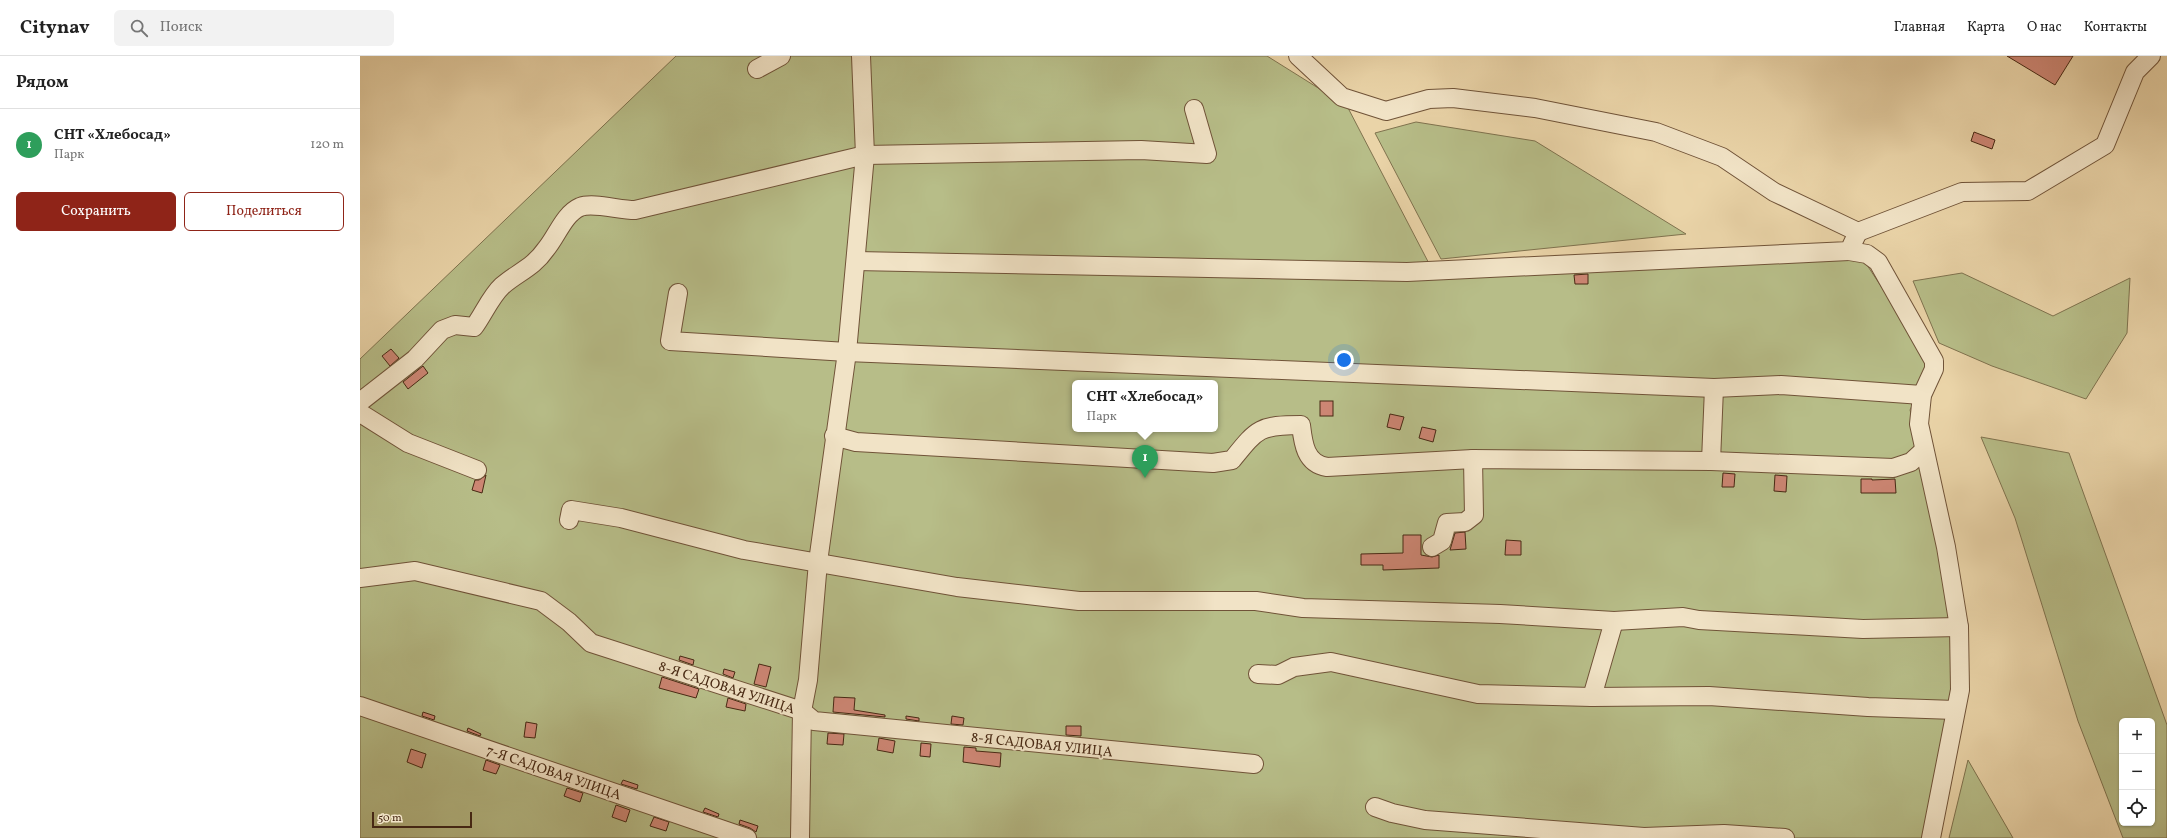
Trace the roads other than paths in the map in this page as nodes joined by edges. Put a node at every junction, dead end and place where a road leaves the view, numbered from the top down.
1 (781, 56) edge
2 (861, 56) edge
3 (1298, 56) edge
4 (2150, 56) edge
5 (757, 69) dead end
6 (1194, 109) dead end
7 (865, 154) junction
8 (1858, 232) junction
9 (1849, 251) junction
10 (856, 261) junction
11 (678, 293) dead end
12 (847, 352) junction
13 (1714, 388) junction
14 (1922, 395) junction
15 (360, 402) edge
16 (360, 413) edge
17 (834, 436) junction
18 (1924, 450) junction
19 (1473, 459) junction
20 (1711, 461) junction
21 (477, 470) dead end
22 (569, 520) dead end
23 (1432, 547) dead end
24 (818, 562) junction
25 (360, 578) edge
26 (1614, 621) junction
27 (1960, 627) junction
28 (1258, 674) dead end
29 (1592, 697) junction
30 (360, 706) edge
31 (1955, 710) junction
32 (802, 711) junction
33 (1254, 764) dead end
34 (1375, 807) dead end
35 (747, 838) edge
36 (800, 838) edge
37 (1785, 838) edge
38 (1931, 838) edge

1 - 5 lane
2 - 7 lane
3 - 8 lane
4 - 8 lane
6 - 7 lane
7 - 10 lane
7 - 15 lane
8 - 9 lane
9 - 10 lane
9 - 14 lane
10 - 12 lane
11 - 12 lane
12 - 13 lane
12 - 17 lane
13 - 14 lane
13 - 20 lane
14 - 18 lane
16 - 21 lane
17 - 19 lane
17 - 24 lane
18 - 20 lane
18 - 27 lane
19 - 20 lane
19 - 23 lane
22 - 24 lane
24 - 26 lane
24 - 32 lane
25 - 32 lane, 8-Я САДОВАЯ УЛИЦА
26 - 27 lane
26 - 29 lane
27 - 31 lane
28 - 29 lane
29 - 31 lane
30 - 35 lane, 7-Я САДОВАЯ УЛИЦА
31 - 38 lane
32 - 33 lane, 8-Я САДОВАЯ УЛИЦА
32 - 36 lane
34 - 37 lane

